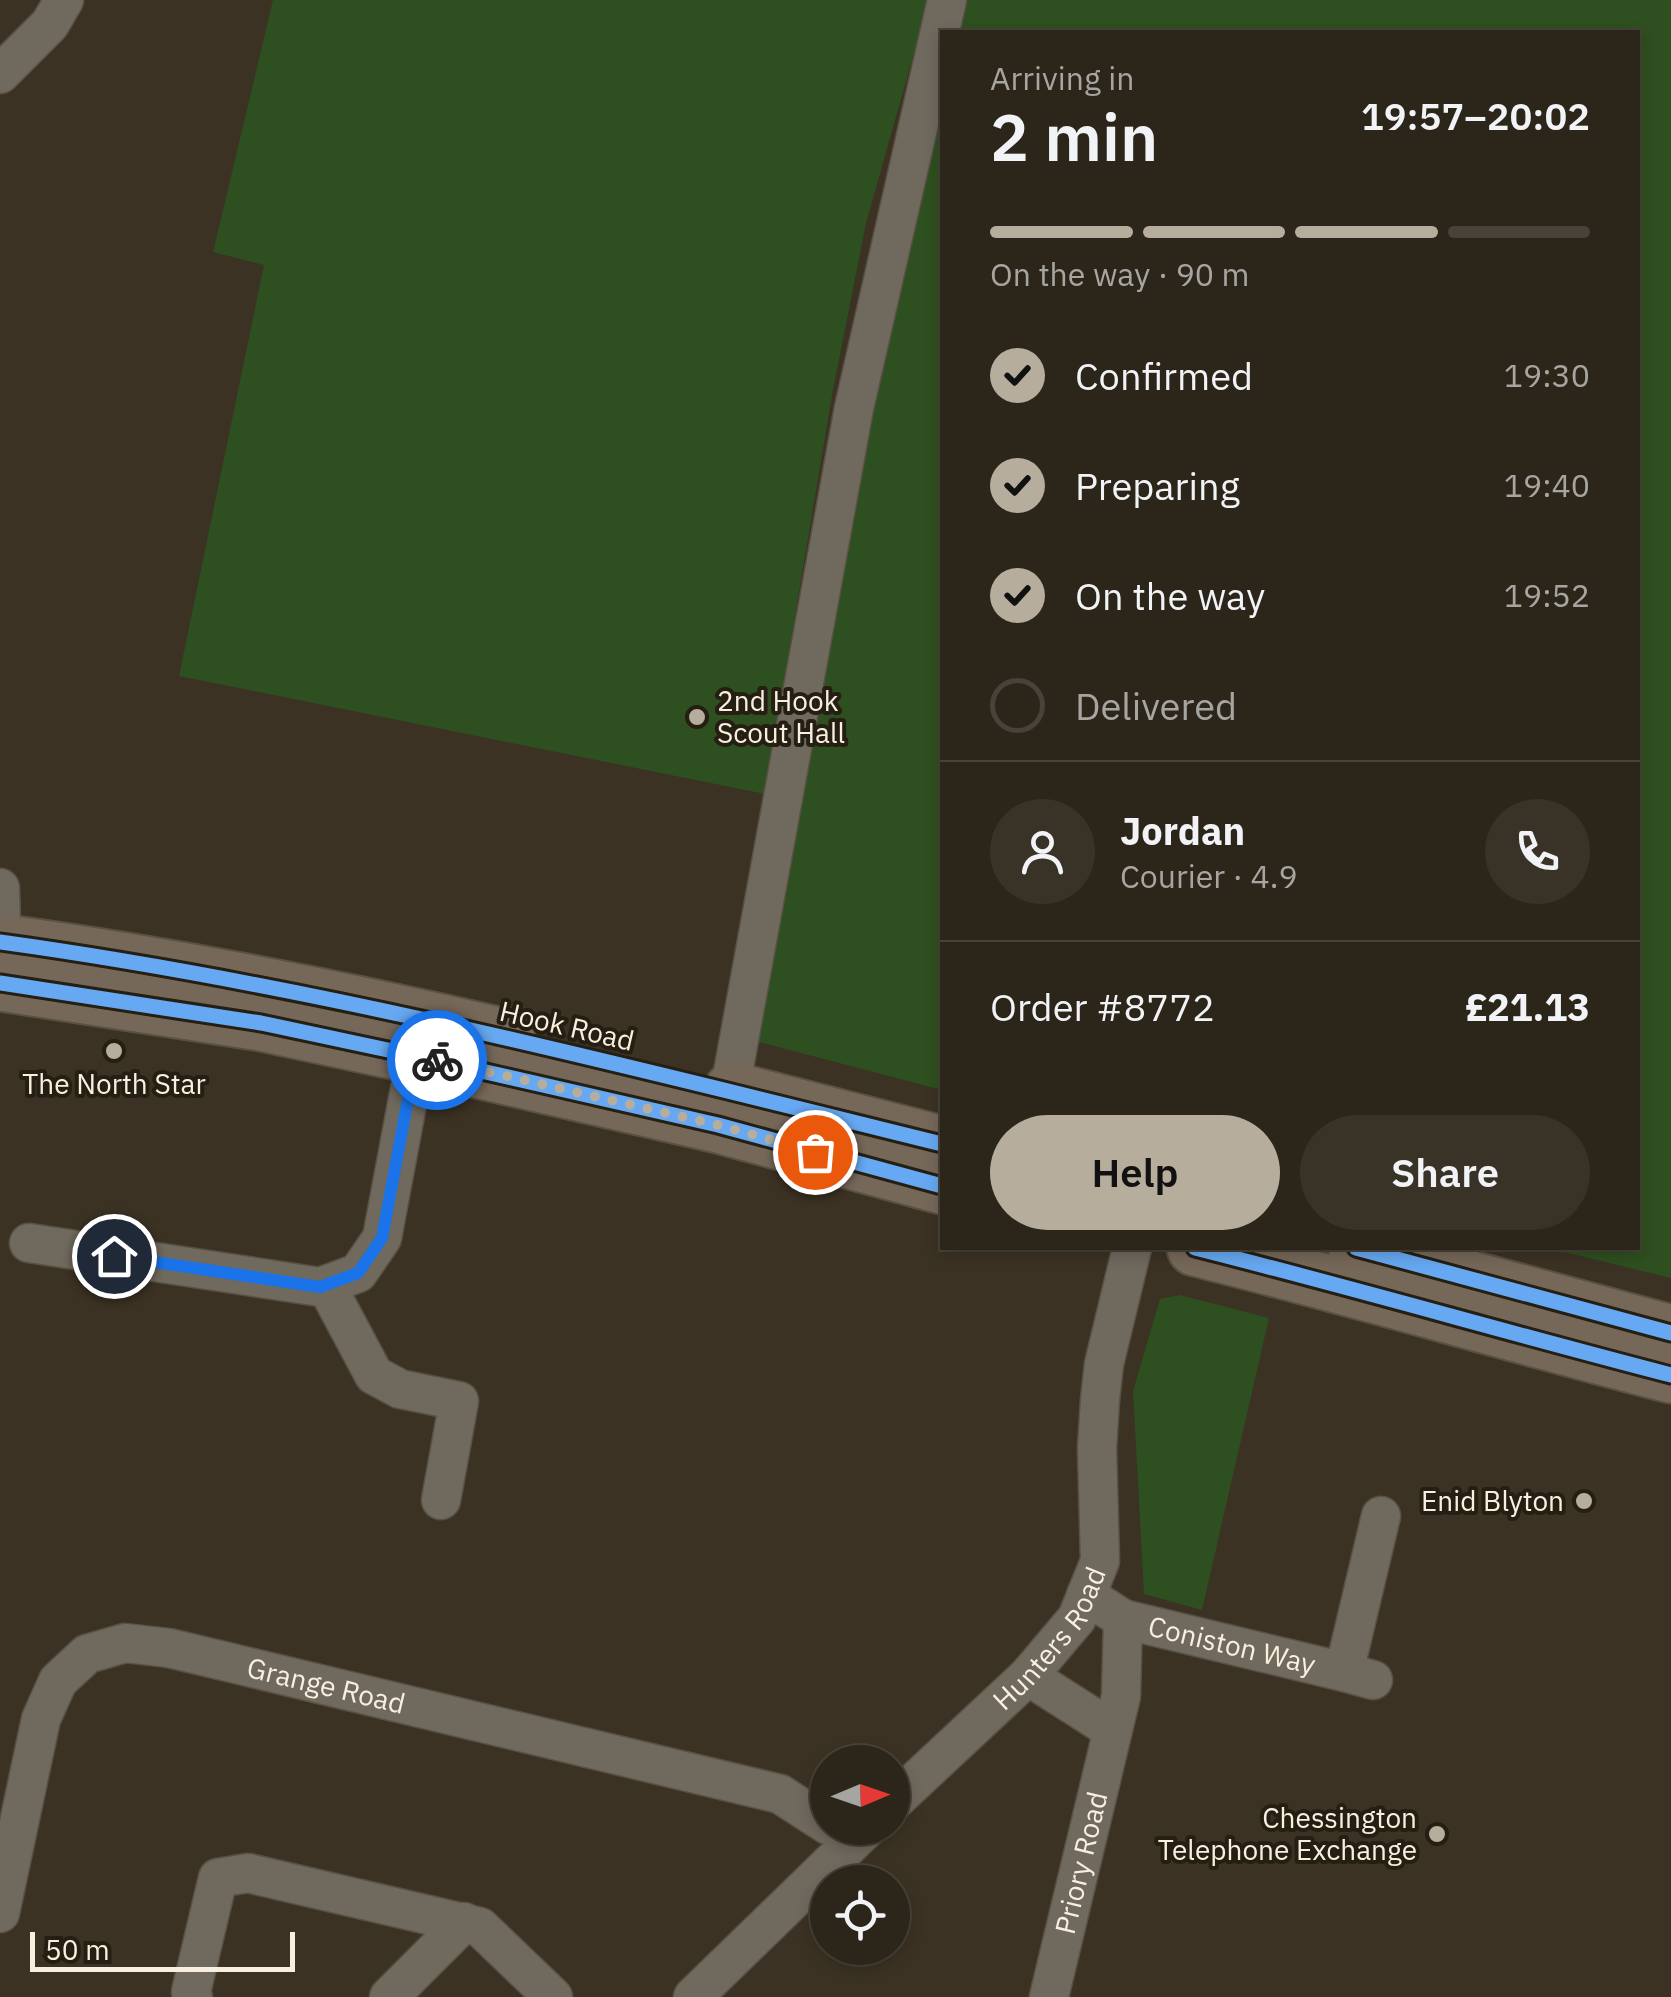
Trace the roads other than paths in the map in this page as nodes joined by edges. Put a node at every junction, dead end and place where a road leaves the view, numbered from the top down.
1 (64, 0) edge
2 (948, 0) edge
3 (941, 30) edge
4 (940, 35) edge
5 (0, 74) edge
6 (0, 888) edge
7 (1, 962) edge
8 (416, 1056) junction
9 (730, 1090) junction
10 (940, 1143) edge
11 (940, 1185) edge
12 (29, 1243) dead end
13 (1132, 1250) edge
14 (1202, 1250) edge
15 (1363, 1250) edge
16 (326, 1285) junction
17 (1671, 1333) edge
18 (1671, 1375) edge
19 (441, 1500) dead end
20 (1382, 1516) dead end
21 (1086, 1595) junction
22 (1123, 1618) junction
23 (1028, 1676) junction
24 (1111, 1728) junction
25 (910, 1786) edge
26 (810, 1812) edge
27 (830, 1845) edge
28 (0, 1914) edge
29 (464, 1922) junction
30 (192, 1997) edge
31 (389, 1997) edge
32 (553, 1997) edge
33 (693, 1997) edge
34 (1050, 1997) edge

1 - 5 street
2 - 3 street
4 - 9 street
6 - 7 street
7 - 8 highway
7 - 9 highway, Hook Road
8 - 11 highway
8 - 16 street
9 - 10 highway, Hook Road
12 - 16 street
13 - 21 street, Hunters Road
14 - 18 highway
15 - 17 highway
16 - 19 street
20 - 22 street, Coniston Way
21 - 22 street
21 - 23 street, Hunters Road
22 - 24 street, Priory Road
23 - 24 street
23 - 25 street, Hunters Road
24 - 34 street, Priory Road
26 - 28 street, Grange Road
27 - 33 street
29 - 30 street
29 - 31 street
29 - 32 street

